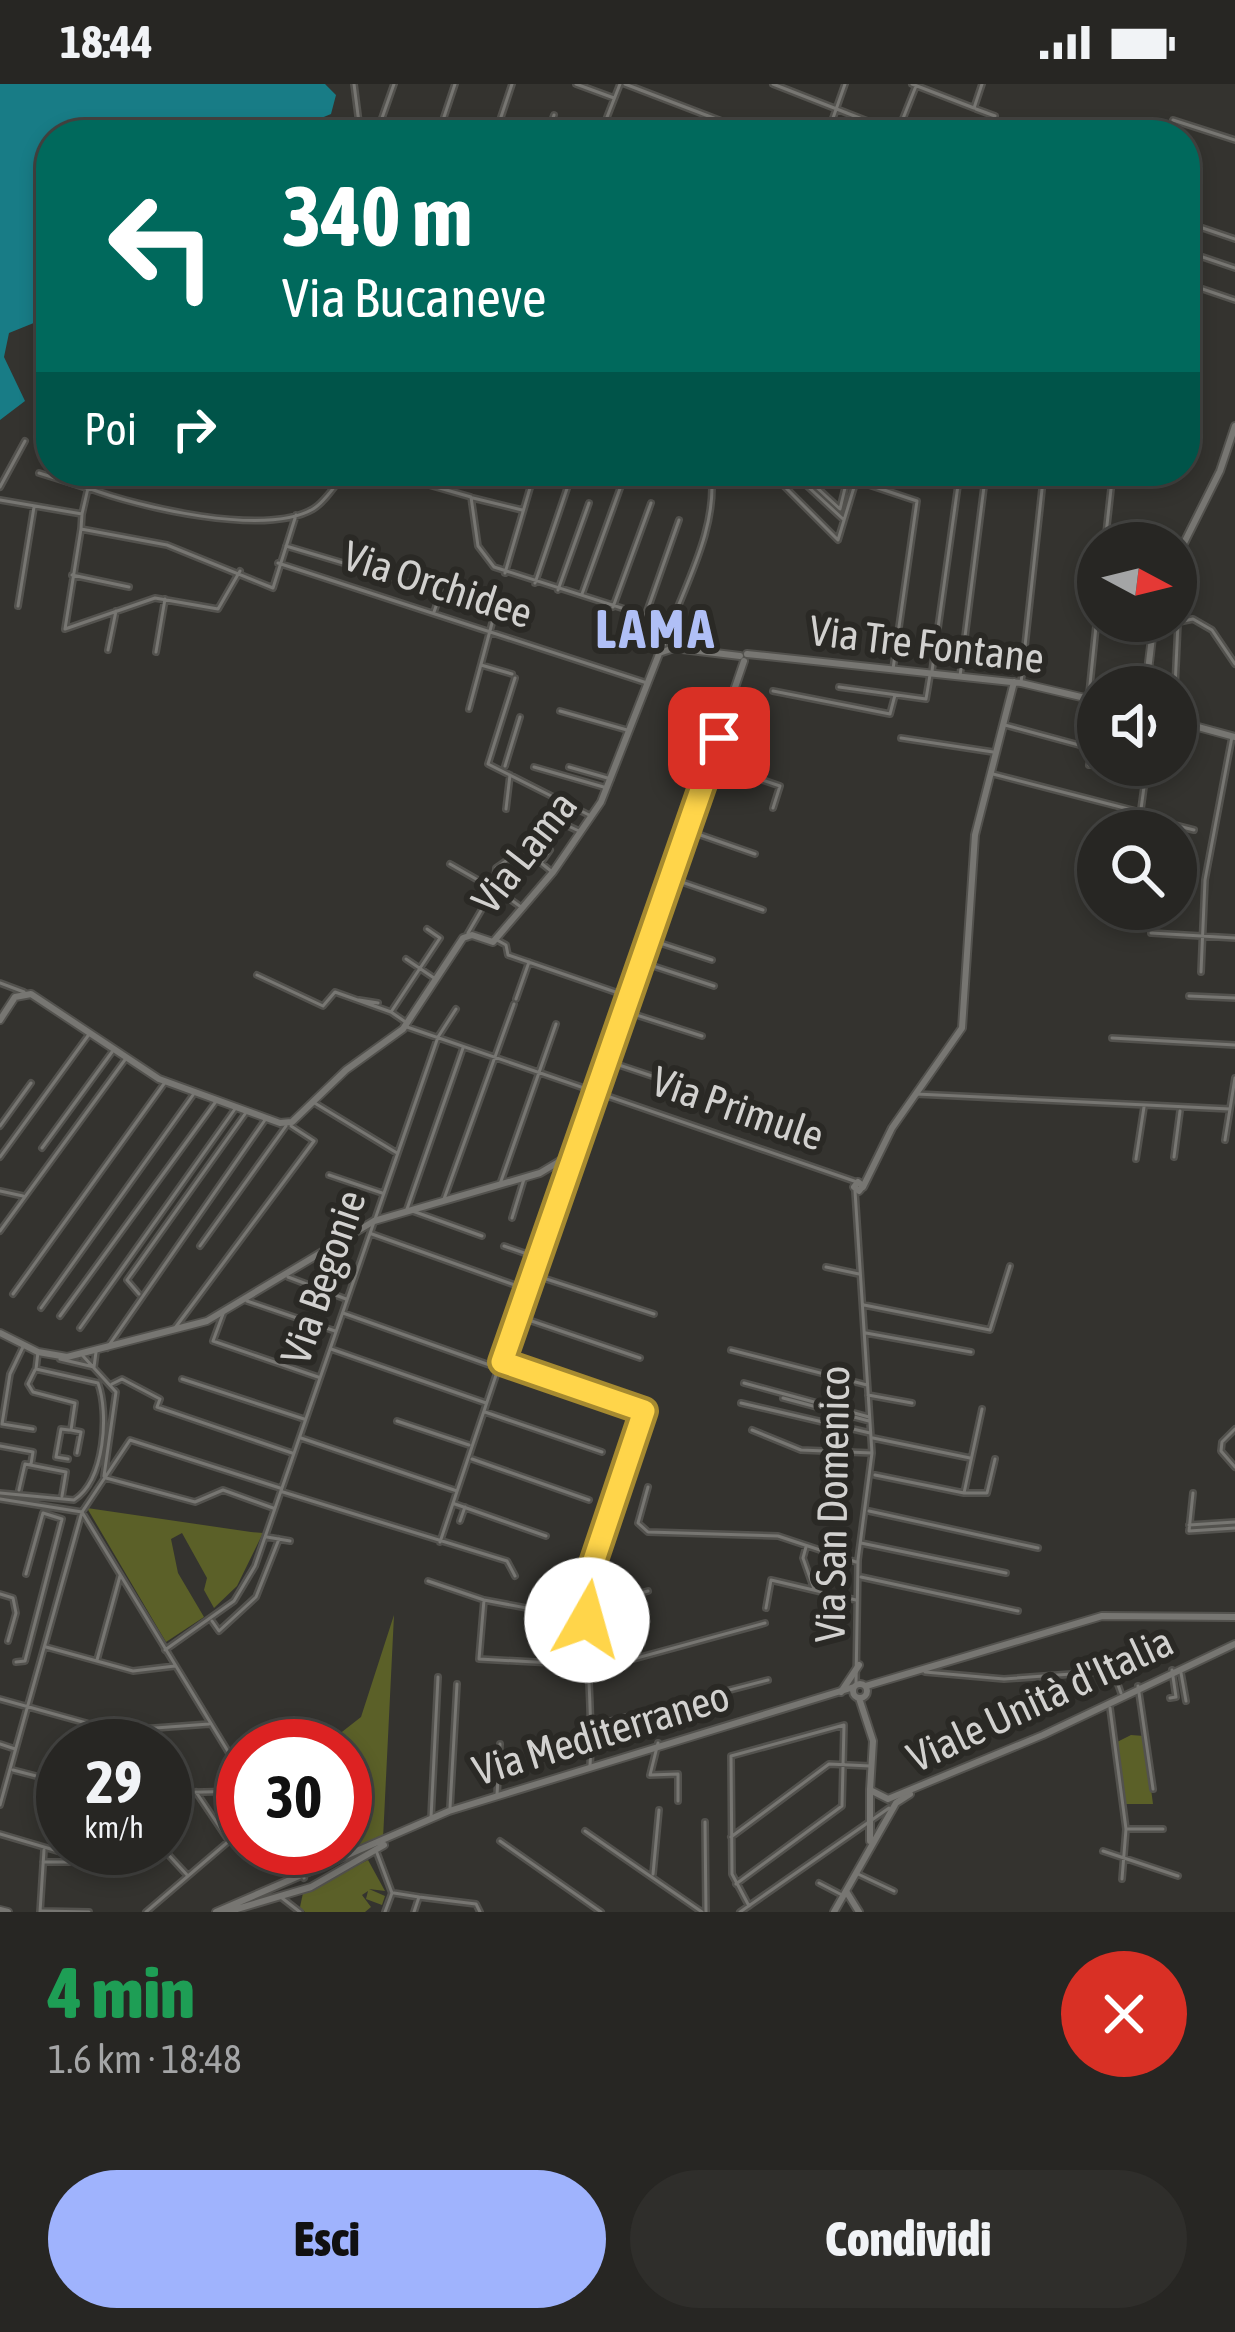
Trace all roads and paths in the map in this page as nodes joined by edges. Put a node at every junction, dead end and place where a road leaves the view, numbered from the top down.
1 (354, 84) edge
2 (394, 84) edge
3 (455, 84) edge
4 (512, 84) edge
5 (576, 84) edge
6 (623, 84) edge
7 (773, 84) edge
8 (845, 84) edge
9 (982, 84) edge
10 (914, 85) edge
11 (615, 99) junction
12 (974, 108) junction
13 (837, 110) junction
14 (554, 115) dead end
15 (994, 116) dead end
16 (711, 117) junction
17 (359, 120) edge
18 (381, 120) edge
19 (443, 120) edge
20 (500, 120) edge
21 (552, 120) edge
22 (607, 120) edge
23 (710, 120) edge
24 (719, 120) edge
25 (833, 120) edge
26 (863, 120) edge
27 (904, 120) edge
28 (1200, 129) edge
29 (1235, 140) edge
30 (1200, 227) edge
31 (1235, 239) edge
32 (1200, 255) edge
33 (1235, 268) edge
34 (1200, 288) edge
35 (1235, 300) edge
36 (1235, 426) edge
37 (25, 441) dead end
38 (81, 486) edge
39 (334, 486) edge
40 (432, 486) edge
41 (530, 486) edge
42 (568, 486) edge
43 (621, 486) edge
44 (710, 486) edge
45 (784, 486) edge
46 (807, 486) edge
47 (815, 486) edge
48 (845, 486) edge
49 (852, 486) edge
50 (872, 486) edge
51 (958, 486) edge
52 (984, 486) edge
53 (1042, 486) edge
54 (1111, 486) edge
55 (0, 487) edge
56 (88, 488) junction
57 (471, 497) junction
58 (0, 500) edge
59 (651, 502) dead end
60 (589, 503) dead end
61 (34, 506) junction
62 (523, 510) junction
63 (296, 513) junction
64 (82, 514) junction
65 (679, 520) dead end
66 (844, 520) junction
67 (1107, 522) edge
68 (1192, 522) edge
69 (81, 529) junction
70 (282, 545) junction
71 (278, 563) junction
72 (240, 571) junction
73 (505, 574) junction
74 (72, 575) junction
75 (535, 583) junction
76 (129, 587) dead end
77 (558, 590) junction
78 (581, 597) junction
79 (166, 598) junction
80 (18, 606) dead end
81 (613, 607) junction
82 (116, 610) junction
83 (495, 612) dead end
84 (434, 614) junction
85 (646, 616) junction
86 (673, 620) junction
87 (1197, 621) edge
88 (490, 633) junction
89 (672, 638) junction
90 (107, 650) dead end
91 (156, 652) dead end
92 (744, 657) junction
93 (1235, 664) edge
94 (481, 665) junction
95 (893, 670) junction
96 (931, 673) junction
97 (960, 676) junction
98 (1018, 682) junction
99 (647, 683) junction
100 (839, 687) dead end
101 (773, 691) dead end
102 (895, 695) junction
103 (1077, 695) edge
104 (469, 710) dead end
105 (560, 710) dead end
106 (520, 717) dead end
107 (1003, 725) junction
108 (1197, 727) edge
109 (631, 731) junction
110 (1234, 736) edge
111 (901, 739) dead end
112 (1077, 745) edge
113 (996, 752) junction
114 (711, 762) junction
115 (534, 767) dead end
116 (569, 767) dead end
117 (503, 770) junction
118 (510, 773) junction
119 (991, 774) junction
120 (613, 779) junction
121 (566, 788) dead end
122 (608, 789) junction
123 (560, 800) junction
124 (773, 808) dead end
125 (506, 809) dead end
126 (1125, 810) edge
127 (592, 817) junction
128 (554, 819) dead end
129 (688, 830) junction
130 (581, 832) junction
131 (550, 850) dead end
132 (516, 854) dead end
133 (755, 854) dead end
134 (450, 865) dead end
135 (553, 872) junction
136 (671, 878) junction
137 (493, 886) junction
138 (521, 907) junction
139 (763, 910) dead end
140 (428, 928) dead end
141 (1151, 933) dead end
142 (468, 935) junction
143 (1201, 936) junction
144 (1235, 938) edge
145 (496, 939) junction
146 (650, 939) junction
147 (406, 959) dead end
148 (712, 961) dead end
149 (529, 962) junction
150 (642, 962) junction
151 (420, 968) junction
152 (1201, 972) dead end
153 (257, 975) dead end
154 (436, 979) junction
155 (0, 983) edge
156 (714, 986) dead end
157 (24, 992) junction
158 (1189, 996) dead end
159 (630, 997) junction
160 (1235, 998) edge
161 (456, 1009) dead end
162 (626, 1011) junction
163 (391, 1012) junction
164 (0, 1020) edge
165 (556, 1024) dead end
166 (406, 1025) junction
167 (92, 1031) junction
168 (702, 1036) dead end
169 (438, 1037) junction
170 (1112, 1038) dead end
171 (1235, 1045) edge
172 (464, 1046) junction
173 (116, 1048) junction
174 (128, 1056) junction
175 (495, 1058) junction
176 (608, 1061) junction
177 (539, 1073) junction
178 (656, 1077) dead end
179 (1235, 1078) edge
180 (166, 1081) junction
181 (31, 1083) dead end
182 (595, 1091) junction
183 (196, 1092) junction
184 (914, 1094) junction
185 (217, 1100) junction
186 (311, 1101) junction
187 (1144, 1106) junction
188 (237, 1107) junction
189 (1181, 1108) junction
190 (1230, 1109) junction
191 (248, 1110) junction
192 (266, 1118) junction
193 (287, 1124) junction
194 (0, 1126) edge
195 (1225, 1140) dead end
196 (574, 1144) junction
197 (42, 1148) dead end
198 (398, 1153) junction
199 (0, 1156) edge
200 (1174, 1156) dead end
201 (1136, 1159) dead end
202 (328, 1175) dead end
203 (524, 1178) junction
204 (499, 1185) junction
205 (860, 1185) junction
206 (0, 1191) edge
207 (384, 1193) junction
208 (25, 1197) junction
209 (443, 1200) junction
210 (407, 1209) junction
211 (512, 1218) dead end
212 (374, 1221) junction
213 (0, 1231) edge
214 (370, 1234) junction
215 (482, 1237) dead end
216 (200, 1246) dead end
217 (504, 1246) dead end
218 (538, 1257) junction
219 (1010, 1266) dead end
220 (826, 1267) dead end
221 (532, 1274) junction
222 (859, 1274) junction
223 (286, 1276) junction
224 (526, 1289) junction
225 (13, 1294) dead end
226 (140, 1294) junction
227 (348, 1299) junction
228 (244, 1300) junction
229 (862, 1305) junction
230 (41, 1308) dead end
231 (343, 1313) junction
232 (223, 1314) junction
233 (654, 1314) dead end
234 (60, 1316) dead end
235 (518, 1316) junction
236 (80, 1328) dead end
237 (174, 1329) junction
238 (337, 1331) junction
239 (864, 1332) junction
240 (0, 1333) edge
241 (24, 1346) junction
242 (106, 1348) junction
243 (330, 1349) junction
244 (731, 1350) dead end
245 (97, 1351) junction
246 (38, 1352) junction
247 (971, 1352) dead end
248 (82, 1354) junction
249 (52, 1356) junction
250 (640, 1358) dead end
251 (502, 1362) junction
252 (94, 1366) junction
253 (36, 1369) junction
254 (500, 1369) junction
255 (182, 1378) dead end
256 (320, 1378) junction
257 (743, 1383) dead end
258 (112, 1384) junction
259 (867, 1385) junction
260 (868, 1395) junction
261 (783, 1398) dead end
262 (488, 1403) junction
263 (741, 1403) dead end
264 (912, 1403) dead end
265 (982, 1408) dead end
266 (485, 1412) junction
267 (306, 1420) junction
268 (870, 1420) junction
269 (397, 1421) dead end
270 (33, 1429) dead end
271 (71, 1430) junction
272 (752, 1430) dead end
273 (1235, 1430) edge
274 (872, 1436) junction
275 (299, 1437) junction
276 (0, 1446) edge
277 (472, 1446) junction
278 (602, 1452) dead end
279 (77, 1453) dead end
280 (294, 1453) junction
281 (872, 1453) junction
282 (469, 1458) junction
283 (971, 1459) junction
284 (68, 1460) dead end
285 (995, 1460) dead end
286 (31, 1465) junction
287 (1235, 1467) edge
288 (871, 1474) junction
289 (104, 1478) junction
290 (648, 1486) dead end
291 (281, 1490) junction
292 (19, 1492) junction
293 (457, 1492) junction
294 (964, 1493) junction
295 (1193, 1493) dead end
296 (0, 1496) edge
297 (58, 1497) junction
298 (590, 1500) dead end
299 (453, 1504) junction
300 (44, 1505) junction
301 (53, 1507) junction
302 (465, 1507) junction
303 (276, 1509) junction
304 (868, 1511) junction
305 (82, 1512) junction
306 (43, 1513) junction
307 (460, 1521) dead end
308 (1235, 1525) edge
309 (545, 1536) dead end
310 (266, 1537) junction
311 (279, 1539) junction
312 (290, 1541) dead end
313 (440, 1542) junction
314 (862, 1543) junction
315 (806, 1545) junction
316 (1038, 1548) dead end
317 (842, 1557) junction
318 (858, 1562) junction
319 (1006, 1573) dead end
320 (26, 1574) dead end
321 (120, 1576) junction
322 (515, 1576) dead end
323 (858, 1576) junction
324 (428, 1580) dead end
325 (244, 1589) junction
326 (648, 1591) dead end
327 (815, 1591) junction
328 (0, 1594) edge
329 (256, 1597) junction
330 (842, 1597) junction
331 (484, 1600) junction
332 (858, 1600) junction
333 (41, 1604) junction
334 (766, 1607) dead end
335 (55, 1608) junction
336 (588, 1608) junction
337 (1018, 1611) dead end
338 (1235, 1617) edge
339 (211, 1619) junction
340 (587, 1620) junction
341 (765, 1623) dead end
342 (8, 1642) dead end
343 (1235, 1644) edge
344 (44, 1647) junction
345 (165, 1650) junction
346 (96, 1661) junction
347 (16, 1662) dead end
348 (859, 1665) junction
349 (936, 1665) junction
350 (175, 1666) junction
351 (591, 1668) junction
352 (1176, 1668) junction
353 (919, 1671) junction
354 (940, 1675) junction
355 (438, 1677) dead end
356 (768, 1680) dead end
357 (457, 1684) dead end
358 (860, 1686) junction
359 (1138, 1687) junction
360 (1122, 1694) junction
361 (836, 1695) junction
362 (858, 1698) junction
363 (1171, 1698) dead end
364 (0, 1699) edge
365 (1109, 1701) junction
366 (1186, 1701) dead end
367 (28, 1706) junction
368 (211, 1724) junction
369 (592, 1726) junction
370 (216, 1732) edge
371 (658, 1743) junction
372 (0, 1744) edge
373 (500, 1744) dead end
374 (16, 1749) junction
375 (843, 1764) junction
376 (590, 1766) junction
377 (872, 1766) junction
378 (11, 1769) junction
379 (36, 1776) edge
380 (871, 1790) junction
381 (1153, 1790) dead end
382 (192, 1792) edge
383 (196, 1792) junction
384 (216, 1792) edge
385 (910, 1794) junction
386 (497, 1796) junction
387 (678, 1801) dead end
388 (896, 1803) junction
389 (0, 1805) edge
390 (659, 1810) dead end
391 (449, 1811) junction
392 (430, 1818) junction
393 (871, 1819) junction
394 (705, 1822) dead end
395 (1126, 1829) junction
396 (1162, 1829) dead end
397 (585, 1831) dead end
398 (0, 1834) edge
399 (731, 1837) junction
400 (392, 1839) junction
401 (500, 1841) dead end
402 (36, 1845) edge
403 (372, 1847) edge
404 (377, 1850) junction
405 (868, 1851) junction
406 (1102, 1851) dead end
407 (372, 1854) edge
408 (1124, 1858) junction
409 (372, 1861) edge
410 (377, 1864) junction
411 (856, 1873) junction
412 (42, 1875) edge
413 (302, 1875) edge
414 (310, 1875) edge
415 (333, 1875) edge
416 (188, 1876) joint
417 (1178, 1876) dead end
418 (304, 1878) junction
419 (652, 1878) junction
420 (1122, 1879) dead end
421 (819, 1883) dead end
422 (736, 1884) junction
423 (300, 1891) junction
424 (894, 1891) dead end
425 (392, 1893) junction
426 (845, 1893) junction
427 (249, 1896) junction
428 (280, 1897) junction
429 (419, 1897) junction
430 (749, 1906) junction
431 (252, 1907) junction
432 (40, 1911) edge
433 (300, 1911) edge
434 (89, 1912) edge
435 (146, 1912) edge
436 (216, 1912) edge
437 (227, 1912) edge
438 (385, 1912) edge
439 (414, 1912) edge
440 (480, 1912) edge
441 (602, 1912) edge
442 (704, 1912) edge
443 (740, 1912) edge
444 (834, 1912) edge
445 (859, 1912) edge

1 - 17 street
2 - 18 street
3 - 19 street
4 - 20 street
5 - 11 street
6 - 11 street
6 - 16 street
7 - 13 street
8 - 13 street
9 - 12 street
10 - 12 street
10 - 27 street
11 - 22 street
12 - 15 street
13 - 25 street
13 - 26 street
14 - 21 street
16 - 23 street
16 - 24 street
28 - 29 street
30 - 31 street
32 - 33 street
34 - 35 street
36 - 68 street
37 - 55 street
38 - 56 street
39 - 63 street
40 - 57 street
41 - 62 street
42 - 75 street
43 - 78 street
44 - 86 street
45 - 66 street
46 - 66 street
47 - 48 street
49 - 66 street
50 - 95 street
51 - 96 street
52 - 97 street
53 - 98 street
54 - 67 street
56 - 63 street
56 - 64 street
57 - 62 street
57 - 73 street
58 - 61 street
59 - 81 street
60 - 77 street
61 - 64 street
61 - 80 street
62 - 73 street
63 - 70 street
64 - 69 street
65 - 85 street
69 - 72 street
69 - 74 street
70 - 71 street
70 - 84 street
71 - 72 street
71 - 84 street, Via Orchidee
72 - 79 street
73 - 75 street
74 - 76 street
74 - 82 street
75 - 77 street
77 - 78 street
78 - 81 street
79 - 82 street
79 - 91 street
81 - 85 street
82 - 90 street
83 - 88 street
84 - 88 street, Via Orchidee
85 - 89 street
86 - 89 street
86 - 89 street
87 - 93 street
88 - 94 street
88 - 99 street, Via Orchidee
89 - 92 street, Via Tre Fontane
89 - 99 street, Via Lama
92 - 95 street, Via Tre Fontane
92 - 114 street
94 - 104 street
94 - 117 street
95 - 96 street, Via Tre Fontane
96 - 97 street, Via Tre Fontane
96 - 102 street
97 - 98 street, Via Tre Fontane
98 - 103 street, Via Tre Fontane
98 - 107 street, Via San Domenico
99 - 109 street, Via Lama
100 - 102 street
101 - 102 street
105 - 109 street
106 - 117 street
107 - 112 street
107 - 113 street, Via San Domenico
108 - 110 street
109 - 120 street, Via Lama
110 - 143 street
111 - 113 street
113 - 119 street, Via San Domenico
114 - 124 street
114 - 129 street
115 - 122 street
116 - 120 street
117 - 118 street
118 - 123 street
118 - 125 street
119 - 126 street
119 - 184 street, Via San Domenico
120 - 122 street, Via Lama
121 - 123 street
122 - 127 street, Via Lama
123 - 127 street
127 - 130 street, Via Lama
128 - 130 street
129 - 133 street
129 - 136 street
130 - 135 street, Via Lama
131 - 135 street
132 - 137 street
134 - 137 street
135 - 138 street, Via Lama
136 - 139 street
136 - 146 street
137 - 138 street
137 - 142 street
138 - 145 street, Via Lama
140 - 151 street
141 - 143 street
142 - 145 street, Via Lama
142 - 154 street, Via Lama
143 - 144 street
143 - 152 street
145 - 149 street
146 - 148 street
146 - 150 street
147 - 151 street
149 - 159 street
149 - 175 street
150 - 156 street
150 - 159 street
151 - 154 street
151 - 163 street
153 - 163 street, Via Primule
154 - 166 street, Via Lama
155 - 157 street
157 - 164 street
157 - 167 street
158 - 160 street
159 - 162 street
161 - 169 street, Via Begonie
162 - 168 street
162 - 176 street
163 - 166 street, Via Primule
165 - 177 street
166 - 169 street, Via Primule
166 - 186 street, Via Lama
167 - 173 street
167 - 199 street
169 - 172 street, Via Primule
169 - 198 street, Via Begonie
170 - 171 street
172 - 175 street, Via Primule
172 - 210 street
173 - 174 street
173 - 197 street
174 - 180 street
174 - 208 street
175 - 177 street, Via Primule
175 - 209 street
176 - 178 street
176 - 182 street
177 - 182 street, Via Primule
177 - 204 street
179 - 190 street
180 - 183 street
180 - 225 street
181 - 194 street
182 - 196 street
182 - 205 street, Via Primule
183 - 185 street
183 - 230 street
184 - 187 street
184 - 205 street, Via San Domenico
185 - 188 street
185 - 234 street
186 - 193 street, Via Lama
186 - 198 street
187 - 189 street
187 - 201 street
188 - 191 street
188 - 236 street
189 - 190 street
189 - 200 street
190 - 195 street
191 - 192 street
191 - 226 street
192 - 193 street
192 - 226 street
193 - 216 street, Via Lama
193 - 237 street
196 - 203 street
196 - 218 street
198 - 207 street, Via Begonie
202 - 207 street
203 - 204 street
203 - 211 street
204 - 209 street
205 - 222 street, Via San Domenico
206 - 208 street
207 - 212 street, Via Begonie
208 - 213 street
209 - 210 street
210 - 212 street
210 - 215 street
212 - 214 street, Via Begonie
212 - 223 street
214 - 224 street
214 - 227 street, Via Begonie
217 - 218 street
218 - 221 street
219 - 229 street
220 - 222 street
221 - 224 street
221 - 233 street
222 - 229 street, Via San Domenico
223 - 227 street
223 - 228 street
224 - 235 street
226 - 242 street
227 - 231 street, Via Begonie
228 - 232 street
228 - 238 street
229 - 239 street, Via San Domenico
231 - 238 street, Via Begonie
231 - 254 street
232 - 237 street
232 - 256 street
235 - 250 street
235 - 251 street
237 - 242 street
238 - 243 street, Via Begonie
239 - 247 street
239 - 259 street, Via San Domenico
240 - 241 street
241 - 246 street
241 - 270 street
242 - 245 street
243 - 256 street, Via Begonie
243 - 262 street
244 - 259 street
245 - 248 street
245 - 252 street
246 - 249 street
246 - 253 street
248 - 249 street
248 - 252 street
249 - 252 street
251 - 254 street
251 - 336 street
252 - 258 street
253 - 271 street
253 - 297 street
254 - 262 street
255 - 267 street, Via Begonie
256 - 267 street, Via Begonie
257 - 268 street
258 - 280 street
258 - 289 street
259 - 260 street, Via San Domenico
260 - 264 street
260 - 268 street, Via San Domenico
261 - 268 street
262 - 266 street
263 - 274 street
265 - 283 street
266 - 277 street
266 - 278 street
267 - 275 street, Via Begonie
268 - 274 street, Via San Domenico
269 - 277 street
271 - 279 street
271 - 284 street
272 - 281 street
273 - 287 street
274 - 281 street, Via San Domenico
274 - 283 street
275 - 280 street, Via Begonie
275 - 293 street
276 - 286 street
277 - 282 street
280 - 291 street, Via Begonie
281 - 288 street, Via San Domenico
282 - 293 street
282 - 298 street
283 - 294 street
285 - 294 street
286 - 292 street
286 - 297 street
288 - 294 street
288 - 304 street, Via San Domenico
289 - 291 street
289 - 303 street
289 - 305 street
290 - 315 street
291 - 303 street, Via Begonie
291 - 313 street
292 - 296 street
292 - 297 street
293 - 299 street
295 - 308 street
296 - 300 street
297 - 301 street
299 - 302 street
299 - 313 street
300 - 301 street
300 - 306 street
301 - 305 street
302 - 307 street
302 - 309 street
303 - 310 street, Via Begonie
304 - 314 street, Via San Domenico
304 - 316 street
305 - 321 street
305 - 335 street
306 - 320 street
306 - 333 street
310 - 311 street
310 - 325 street, Via Begonie
311 - 312 street
311 - 329 street
313 - 322 street
314 - 318 street, Via San Domenico
314 - 319 street
315 - 317 street
315 - 327 street
317 - 318 street
317 - 330 street
318 - 323 street, Via San Domenico
321 - 345 street
321 - 346 street
323 - 332 street, Via San Domenico
323 - 337 street
324 - 331 street
325 - 329 street
325 - 339 street
326 - 336 street
327 - 330 street
327 - 334 street
328 - 342 street
329 - 339 street
330 - 332 street
331 - 340 street
331 - 351 street
332 - 348 street, Via San Domenico
333 - 335 street
333 - 347 street
335 - 344 street
336 - 340 street
338 - 349 street
339 - 345 street
340 - 351 street
341 - 351 street
343 - 352 street, Viale Unità d'Italia
344 - 346 street
344 - 367 street
345 - 350 street
346 - 350 street
348 - 358 street, Via San Domenico
348 - 361 street
349 - 353 street
349 - 354 street
350 - 368 street
351 - 369 street
352 - 359 street, Viale Unità d'Italia
352 - 363 street, Viale Unità d'Italia
352 - 366 street, Viale Unità d'Italia
353 - 354 street
353 - 358 street
354 - 360 street
355 - 392 street
356 - 369 street
357 - 391 street
358 - 361 street
358 - 362 street
359 - 360 street, Viale Unità d'Italia
359 - 381 street
360 - 365 street, Viale Unità d'Italia
361 - 362 street
361 - 371 street, Via Mediterraneo
362 - 377 street
364 - 367 street
365 - 385 street, Viale Unità d'Italia
365 - 395 street
367 - 368 street
367 - 374 street
368 - 370 street
369 - 376 street
371 - 376 street, Via Mediterraneo
371 - 387 street
372 - 374 street
373 - 386 street
374 - 378 street
375 - 377 street
375 - 399 street
375 - 399 street
375 - 422 street
376 - 386 street, Via Mediterraneo
377 - 380 street
378 - 379 street
378 - 389 street
380 - 385 street, Viale Unità d'Italia
380 - 393 street
382 - 383 street
383 - 384 street
383 - 416 street
385 - 388 street
386 - 391 street, Via Mediterraneo
388 - 393 street
388 - 405 street
390 - 419 street
391 - 392 street, Via Mediterraneo
392 - 400 street, Via Mediterraneo
393 - 405 street
393 - 430 street
394 - 442 street
395 - 396 street
395 - 408 street
397 - 419 street
398 - 402 street
399 - 422 street
400 - 403 street
400 - 404 street
401 - 441 street
404 - 407 street
404 - 410 street
405 - 411 street
406 - 408 street
408 - 417 street
408 - 420 street
409 - 410 street
410 - 425 street
411 - 424 street
411 - 426 street
412 - 432 street
413 - 418 street
414 - 418 street
415 - 423 street
416 - 435 street
418 - 427 street
419 - 442 street
421 - 426 street
422 - 430 street
423 - 428 street
423 - 433 street
425 - 429 street
425 - 438 street
426 - 444 street
426 - 445 street
427 - 431 street
427 - 436 street
428 - 431 street
428 - 433 street
429 - 439 street
429 - 440 street
430 - 443 street
431 - 437 street
432 - 434 street

